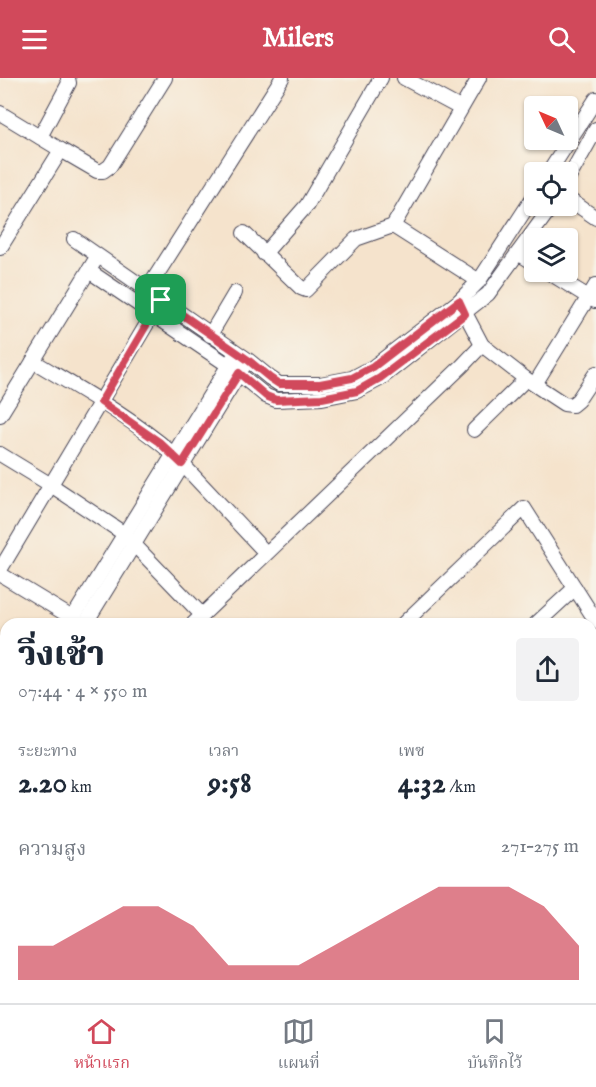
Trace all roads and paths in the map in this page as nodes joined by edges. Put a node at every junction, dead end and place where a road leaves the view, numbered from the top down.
1 (68, 78) edge
2 (165, 78) edge
3 (282, 78) edge
4 (381, 78) edge
5 (404, 78) edge
6 (479, 78) edge
7 (596, 99) edge
8 (460, 108) junction
9 (0, 113) edge
10 (596, 129) edge
11 (40, 137) junction
12 (61, 150) junction
13 (555, 162) edge
14 (578, 162) edge
15 (578, 206) edge
16 (524, 211) edge
17 (545, 216) edge
18 (596, 218) edge
19 (393, 226) junction
20 (4, 232) edge
21 (244, 233) dead end
22 (74, 239) dead end
23 (0, 248) edge
24 (518, 253) junction
25 (264, 254) junction
26 (98, 255) junction
27 (524, 257) edge
28 (89, 271) junction
29 (479, 281) junction
30 (569, 282) edge
31 (147, 290) junction
32 (235, 293) dead end
33 (594, 294) edge
34 (161, 300) junction
35 (462, 307) junction
36 (153, 315) junction
37 (210, 335) junction
38 (482, 345) junction
39 (242, 357) junction
40 (33, 361) junction
41 (234, 369) junction
42 (596, 372) edge
43 (531, 382) junction
44 (101, 402) junction
45 (0, 415) edge
46 (474, 430) dead end
47 (0, 454) edge
48 (177, 459) junction
49 (51, 485) junction
50 (128, 538) junction
51 (266, 553) junction
52 (0, 572) edge
53 (575, 588) junction
54 (71, 618) edge
55 (79, 618) edge
56 (196, 618) edge
57 (200, 618) edge
58 (409, 618) edge
59 (542, 618) edge
60 (594, 618) edge

1 - 11 street
2 - 12 street
3 - 31 street
4 - 25 street
5 - 8 street
6 - 8 street
7 - 13 street
8 - 19 street
9 - 11 street
10 - 14 street
11 - 12 street
12 - 20 street
15 - 18 street
16 - 29 street
17 - 24 street
19 - 25 street
19 - 29 street
20 - 23 street
21 - 25 street
22 - 26 street
24 - 27 street
24 - 35 street
26 - 28 street
26 - 31 street
28 - 36 street
28 - 40 street
29 - 35 street
30 - 33 street
31 - 34 street
32 - 37 street
33 - 43 street
34 - 36 street
34 - 37 street
35 - 38 street
35 - 39 street
35 - 41 street
36 - 41 street
36 - 44 street
37 - 39 street
38 - 43 street
38 - 51 street
39 - 41 street
40 - 44 street
40 - 45 street
41 - 48 street
42 - 43 street
43 - 46 street
44 - 48 street
44 - 49 street
47 - 49 street
48 - 50 street
48 - 51 street
49 - 50 street
49 - 52 street
50 - 55 street
50 - 56 street
51 - 57 street
52 - 54 street
53 - 58 street
53 - 59 street
53 - 60 street

